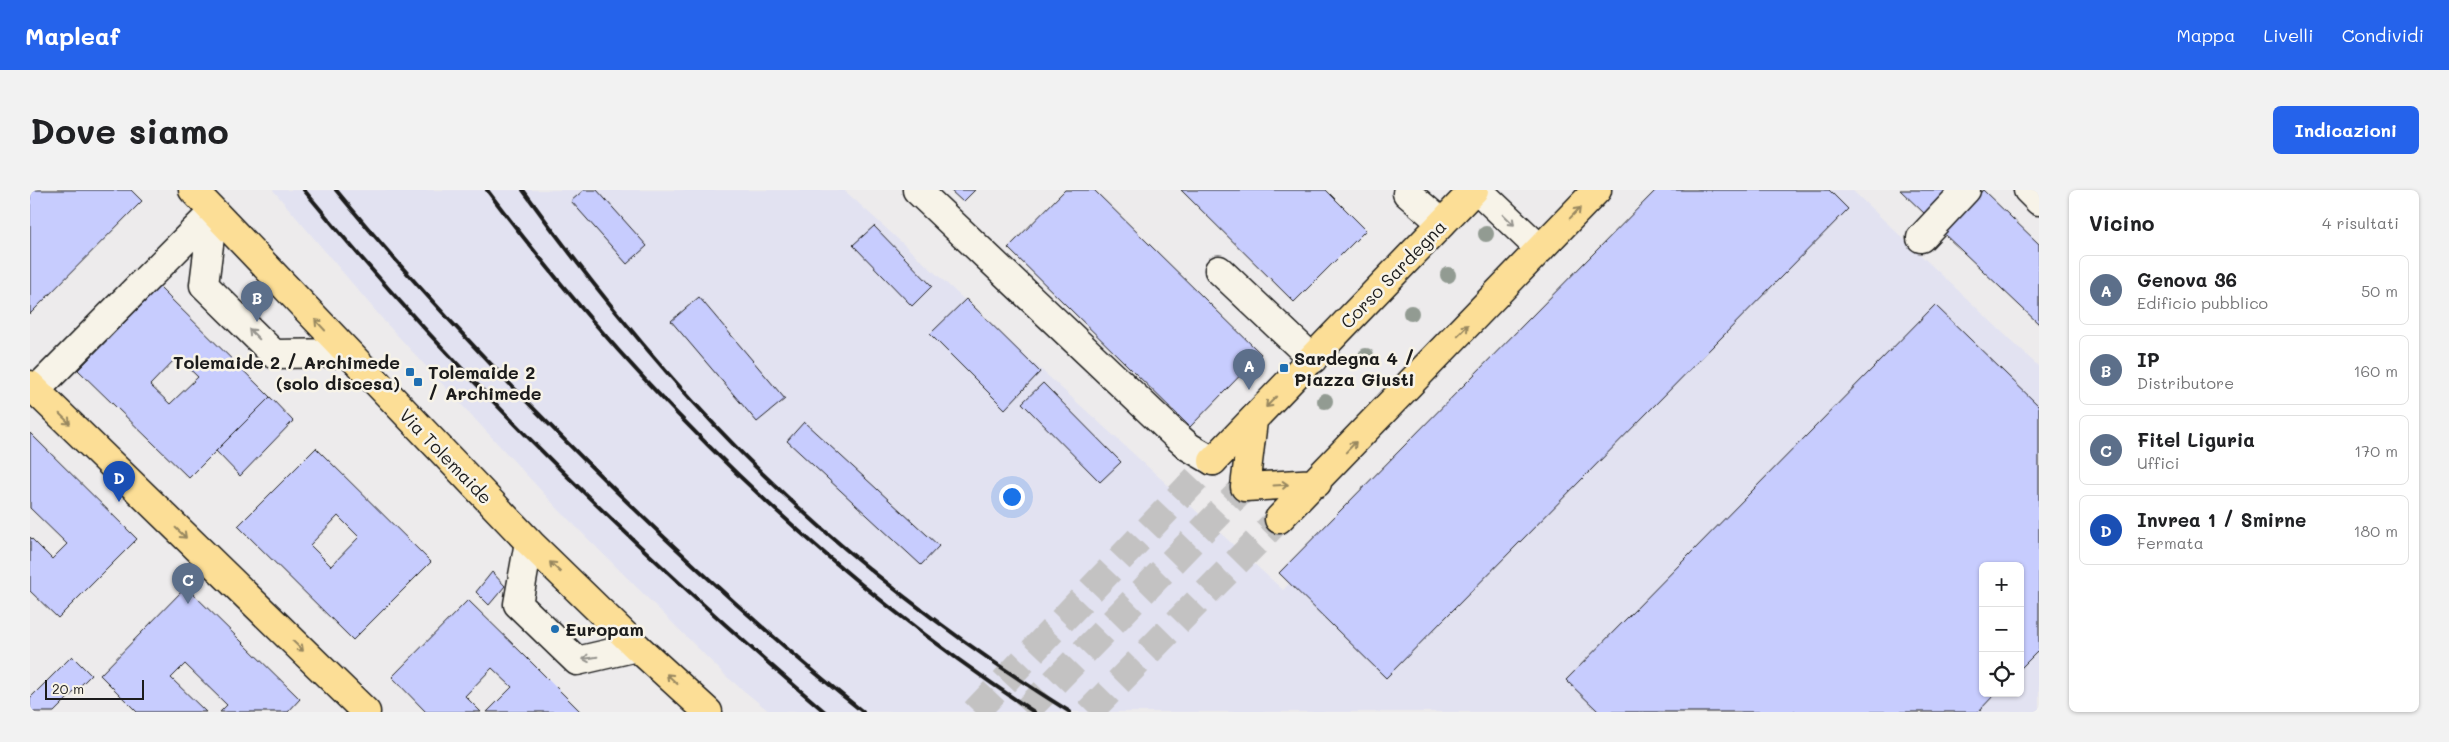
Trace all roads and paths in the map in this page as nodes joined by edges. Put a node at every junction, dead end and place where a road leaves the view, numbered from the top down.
1 (193, 190) edge
2 (917, 190) edge
3 (1474, 190) edge
4 (1478, 190) edge
5 (1597, 190) edge
6 (1966, 190) edge
7 (2028, 190) edge
8 (1407, 193) dead end
9 (2039, 201) edge
10 (213, 212) junction
11 (1442, 223) junction
12 (1920, 238) dead end
13 (1540, 249) junction
14 (1219, 270) dead end
15 (347, 353) junction
16 (1312, 359) junction
17 (32, 388) edge
18 (1253, 421) junction
19 (1213, 461) joint
20 (1317, 483) junction
21 (1279, 519) tunnel mouth
22 (529, 542) junction
23 (637, 647) junction
24 (366, 712) edge
25 (708, 712) edge

1 - 10 main road, Via Tolemaide
2 - 19 street
3 - 11 main road, Corso Sardegna
4 -> 13 street
13 -> 5 main road
6 - 12 street
7 - 9 street
8 - 11 street
15 -> 10 main road, Via Tolemaide
15 -> 10 street
10 - 17 street
11 - 16 main road, Corso Sardegna
20 -> 13 main road
14 - 16 street
15 - 22 main road, Via Tolemaide
16 -> 18 main road, Corso Sardegna
17 -> 24 main road
18 - 19 main road, Corso Sardegna
18 -> 20 main road
20 - 21 main road
23 -> 22 main road, Via Tolemaide
23 -> 22 street
25 -> 23 main road, Via Tolemaide

